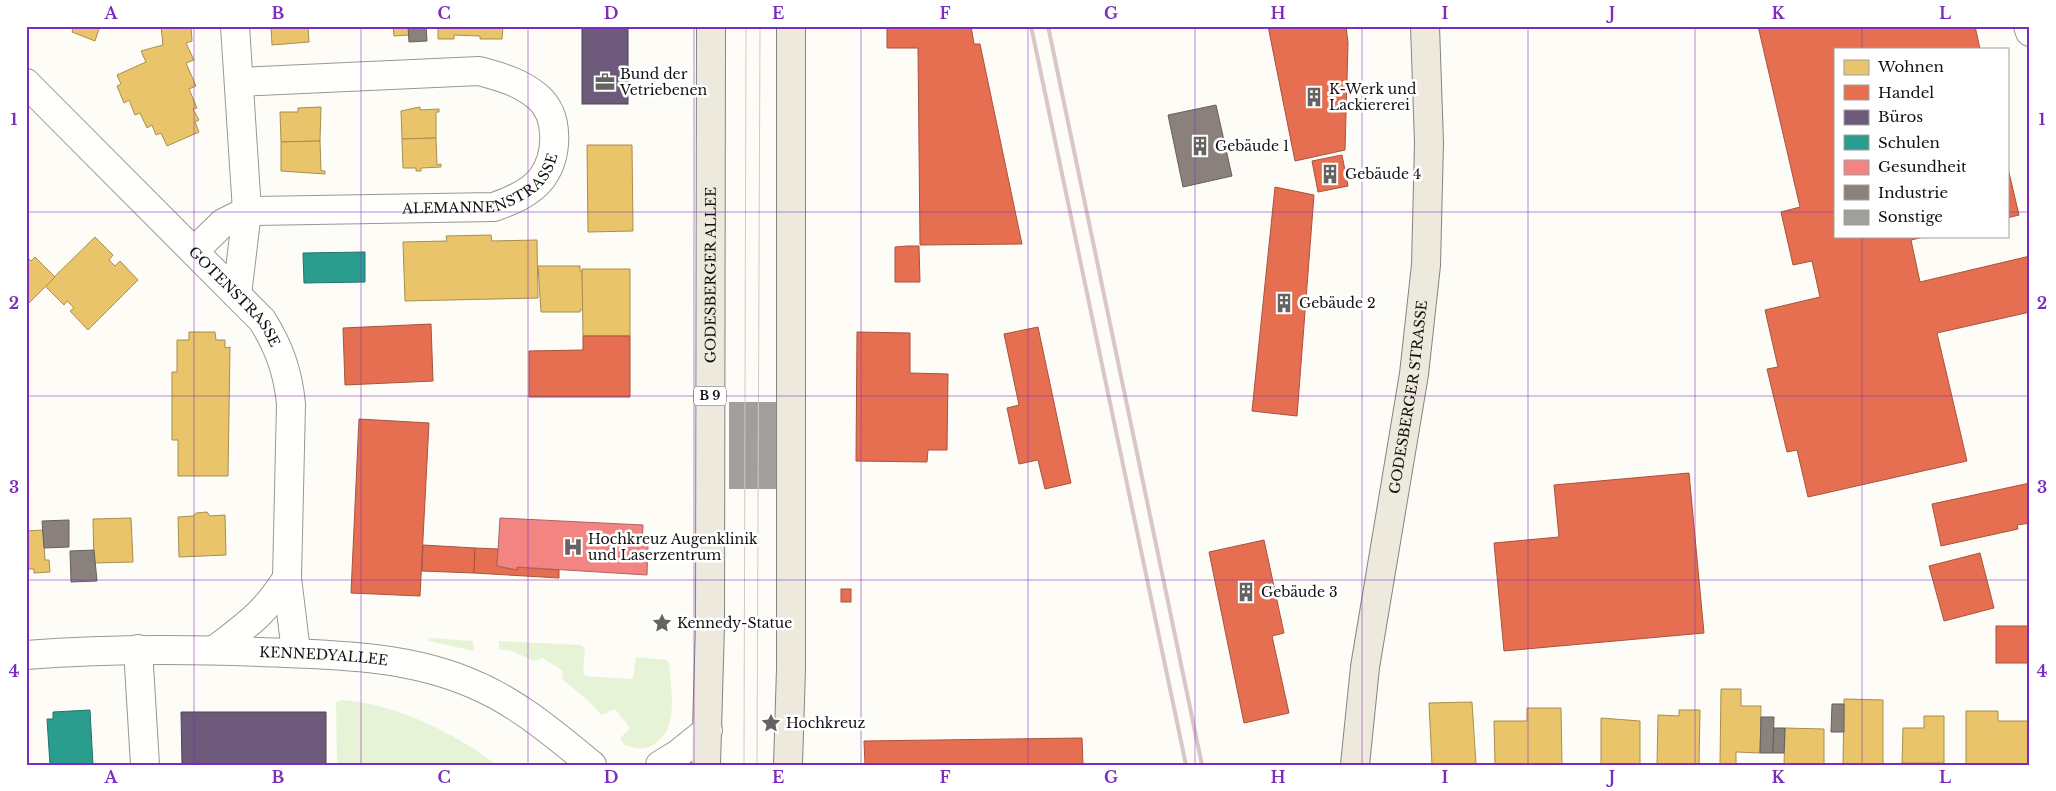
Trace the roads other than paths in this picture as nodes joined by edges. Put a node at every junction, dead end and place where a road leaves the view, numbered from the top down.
1 (236, 26) edge
2 (710, 26) edge
3 (791, 26) edge
4 (1425, 26) edge
5 (2028, 26) edge
6 (2030, 32) edge
7 (26, 82) edge
8 (240, 82) junction
9 (247, 211) junction
10 (194, 251) junction
11 (237, 295) junction
12 (287, 578) junction
13 (138, 648) junction
14 (216, 649) junction
15 (296, 652) junction
16 (26, 654) edge
17 (708, 730) junction
18 (145, 765) edge
19 (592, 765) edge
20 (660, 765) edge
21 (706, 765) edge
22 (788, 765) edge
23 (1355, 765) edge

1 - 8 street
2 - 17 main road, GODESBERGER ALLEE / B 9
3 - 22 main road
4 - 23 main road, GODESBERGER STRASSE
5 - 6 street
7 - 10 street, GOTENSTRASSE
8 - 9 street
8 - 9 street, ALEMANNENSTRASSE
9 - 10 street
9 - 11 street
10 - 11 street, GOTENSTRASSE
11 - 12 street, GOTENSTRASSE
12 - 14 street
12 - 15 street, GOTENSTRASSE
13 - 14 street, KENNEDYALLEE
13 - 16 street, KENNEDYALLEE
13 - 18 street
14 - 15 street, KENNEDYALLEE
15 - 19 street, KENNEDYALLEE
17 - 20 street
17 - 21 main road, GODESBERGER ALLEE / B 9

